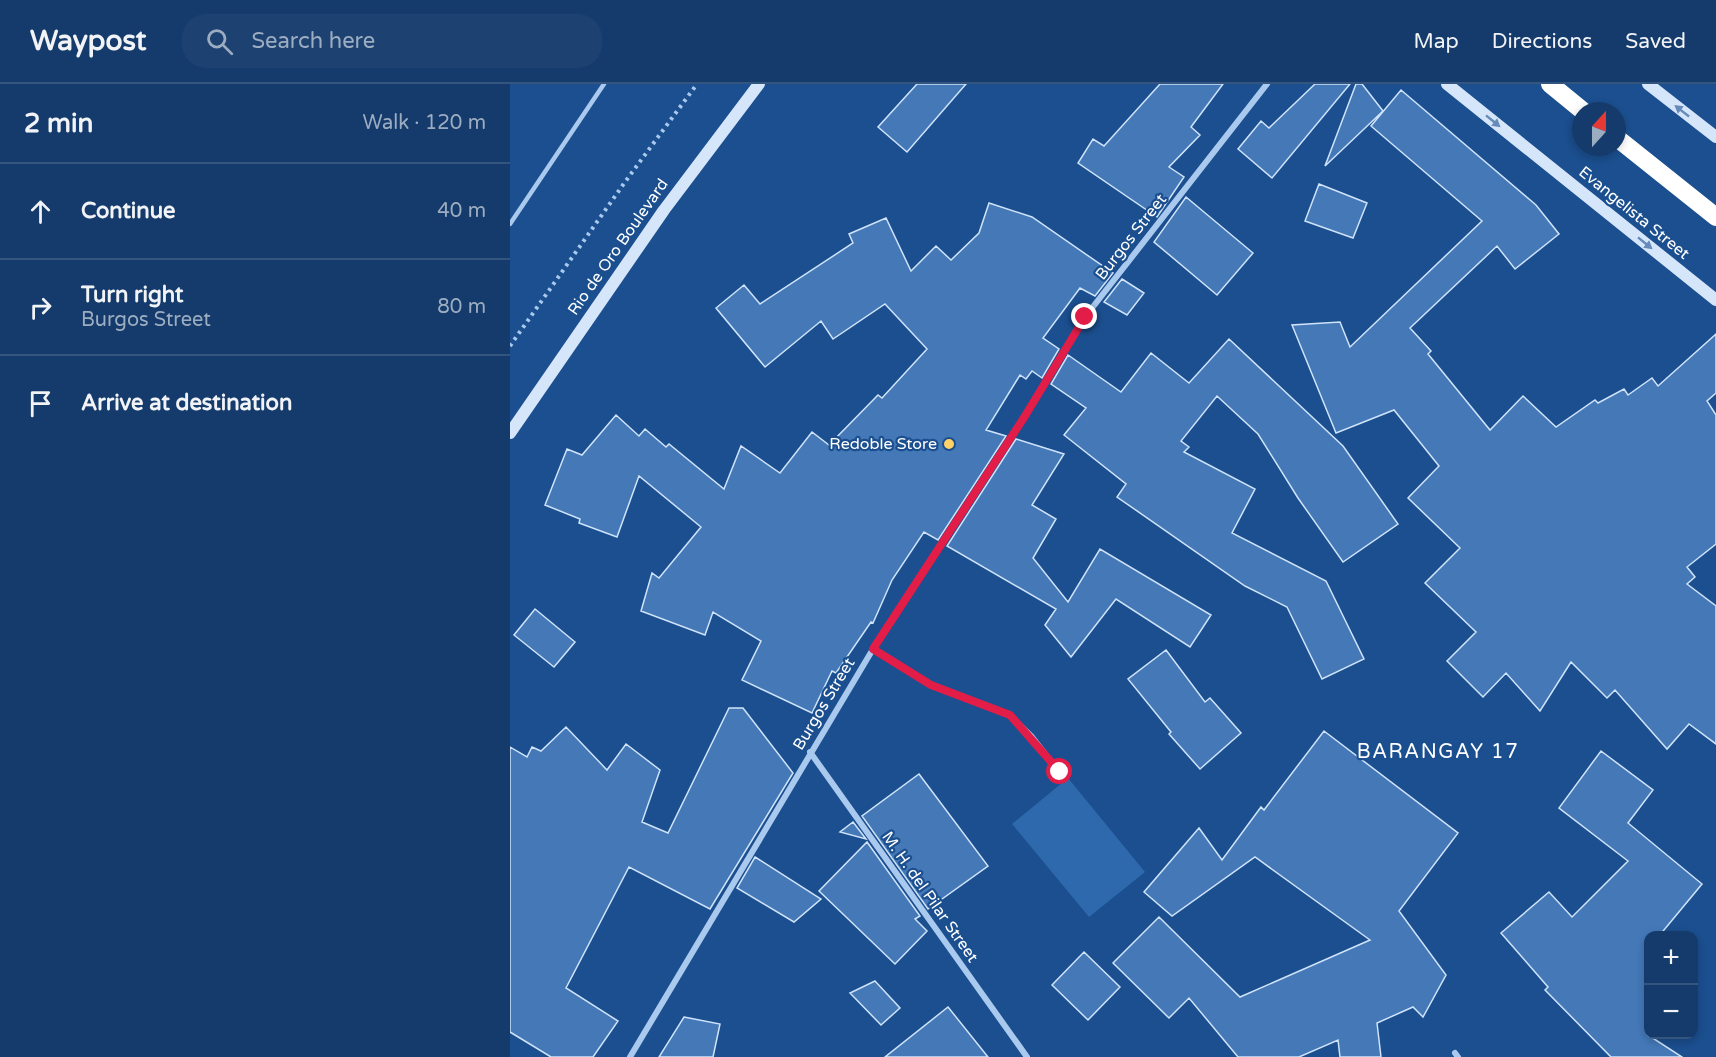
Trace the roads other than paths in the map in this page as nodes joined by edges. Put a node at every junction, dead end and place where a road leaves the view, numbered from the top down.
1 (604, 84) edge
2 (759, 84) edge
3 (1267, 84) edge
4 (1447, 84) edge
5 (1550, 84) edge
6 (1648, 84) edge
7 (1572, 102) edge
8 (1716, 137) edge
9 (1626, 145) edge
10 (1716, 217) edge
11 (510, 224) edge
12 (1716, 300) edge
13 (510, 433) edge
14 (873, 649) junction
15 (810, 752) junction
16 (1060, 772) dead end
17 (630, 1057) edge
18 (1027, 1057) edge

1 - 11 lane
2 - 13 street, Rio de Oro Boulevard
3 - 14 street, Burgos Street
4 -> 12 street, Evangelista Street
5 - 7 highway
8 -> 6 street
9 - 10 highway
14 - 15 street, Burgos Street
14 - 16 lane
15 - 17 street, Burgos Street
15 - 18 street, M. H. del Pilar Street

